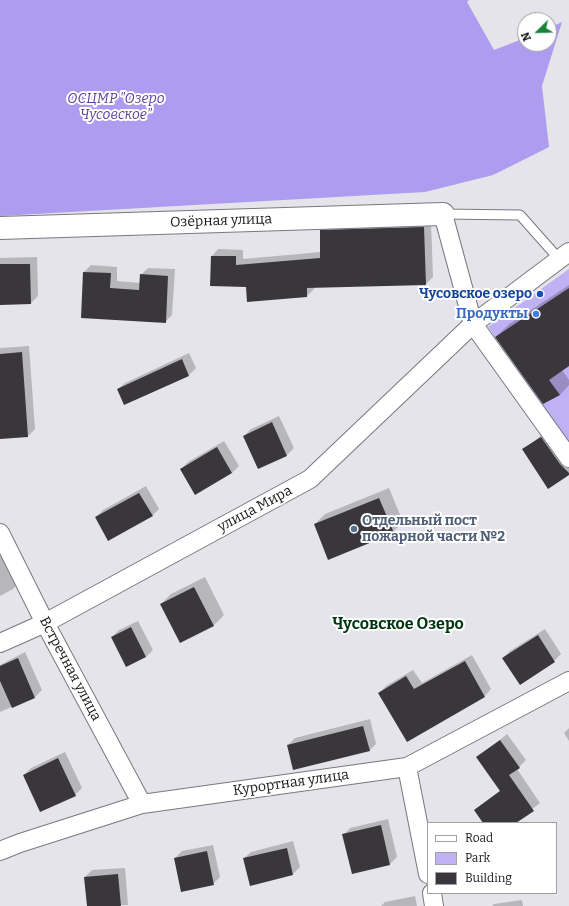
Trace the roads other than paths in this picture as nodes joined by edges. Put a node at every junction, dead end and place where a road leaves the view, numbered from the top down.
1 (442, 214) junction
2 (0, 228) edge
3 (564, 256) edge
4 (473, 324) junction
5 (569, 458) edge
6 (0, 533) edge
7 (45, 623) junction
8 (0, 643) edge
9 (569, 681) edge
10 (407, 767) junction
11 (142, 804) junction
12 (0, 852) edge
13 (427, 869) edge
14 (432, 894) edge
15 (434, 906) edge

1 - 2 street, Озёрная улица
1 - 3 lane
1 - 4 street
3 - 4 street, улица Мира
4 - 5 street
4 - 7 street, улица Мира
6 - 7 street, Встречная улица
7 - 8 street, улица Мира
7 - 11 street, Встречная улица
9 - 10 street, Курортная улица
10 - 11 street, Курортная улица
10 - 13 street
11 - 12 street, Курортная улица
14 - 15 street

